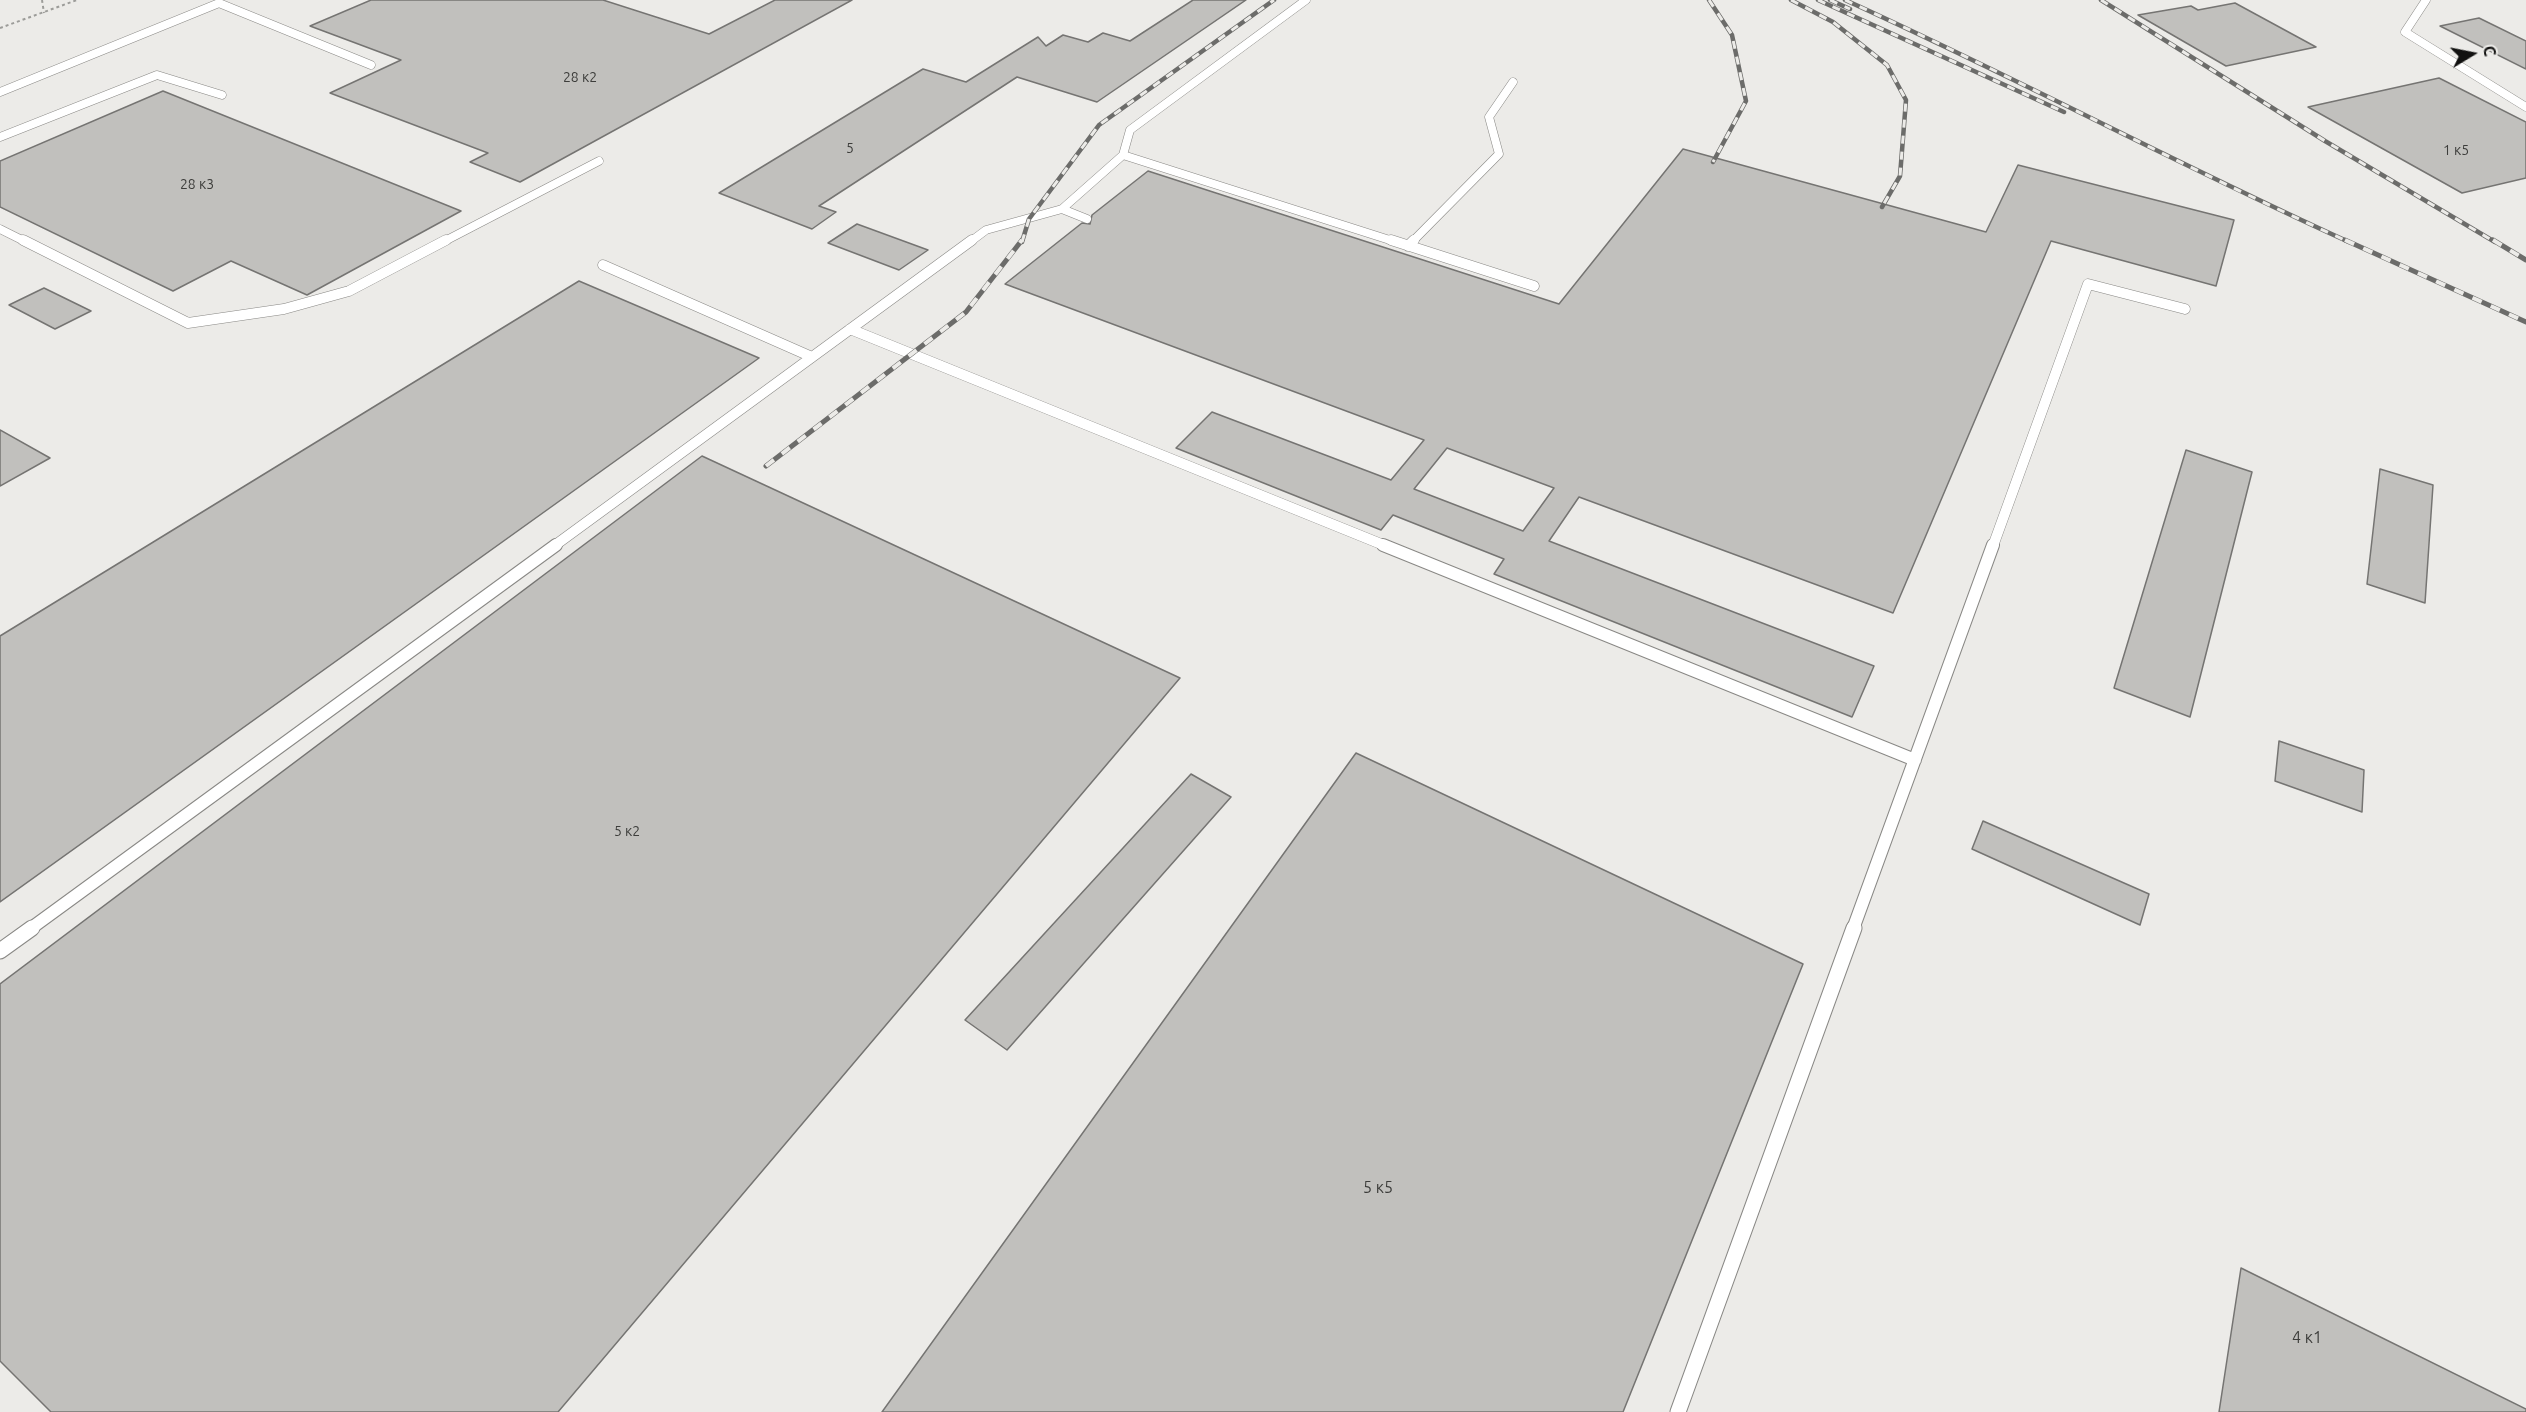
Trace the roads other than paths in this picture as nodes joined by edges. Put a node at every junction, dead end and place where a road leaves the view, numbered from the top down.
1 (1306, 0) edge
2 (2426, 0) edge
3 (223, 2) edge
4 (371, 65) dead end
5 (1513, 82) dead end
6 (0, 92) edge
7 (222, 95) dead end
8 (2526, 107) edge
9 (0, 137) edge
10 (1122, 155) junction
11 (599, 161) dead end
12 (1062, 209) junction
13 (1087, 219) dead end
14 (0, 229) edge
15 (1408, 246) junction
16 (603, 265) dead end
17 (1534, 286) dead end
18 (2185, 309) dead end
19 (850, 329) junction
20 (812, 357) junction
21 (1915, 760) junction
22 (0, 951) edge
23 (1678, 1412) edge

1 - 10 lane
2 - 8 lane
3 - 4 lane
3 - 6 lane
5 - 15 lane
7 - 9 lane
10 - 12 lane
10 - 15 lane
11 - 14 lane
12 - 13 lane
12 - 19 lane
15 - 17 lane
16 - 20 lane
18 - 21 lane
19 - 20 lane
19 - 21 lane
20 - 22 lane
21 - 23 lane

